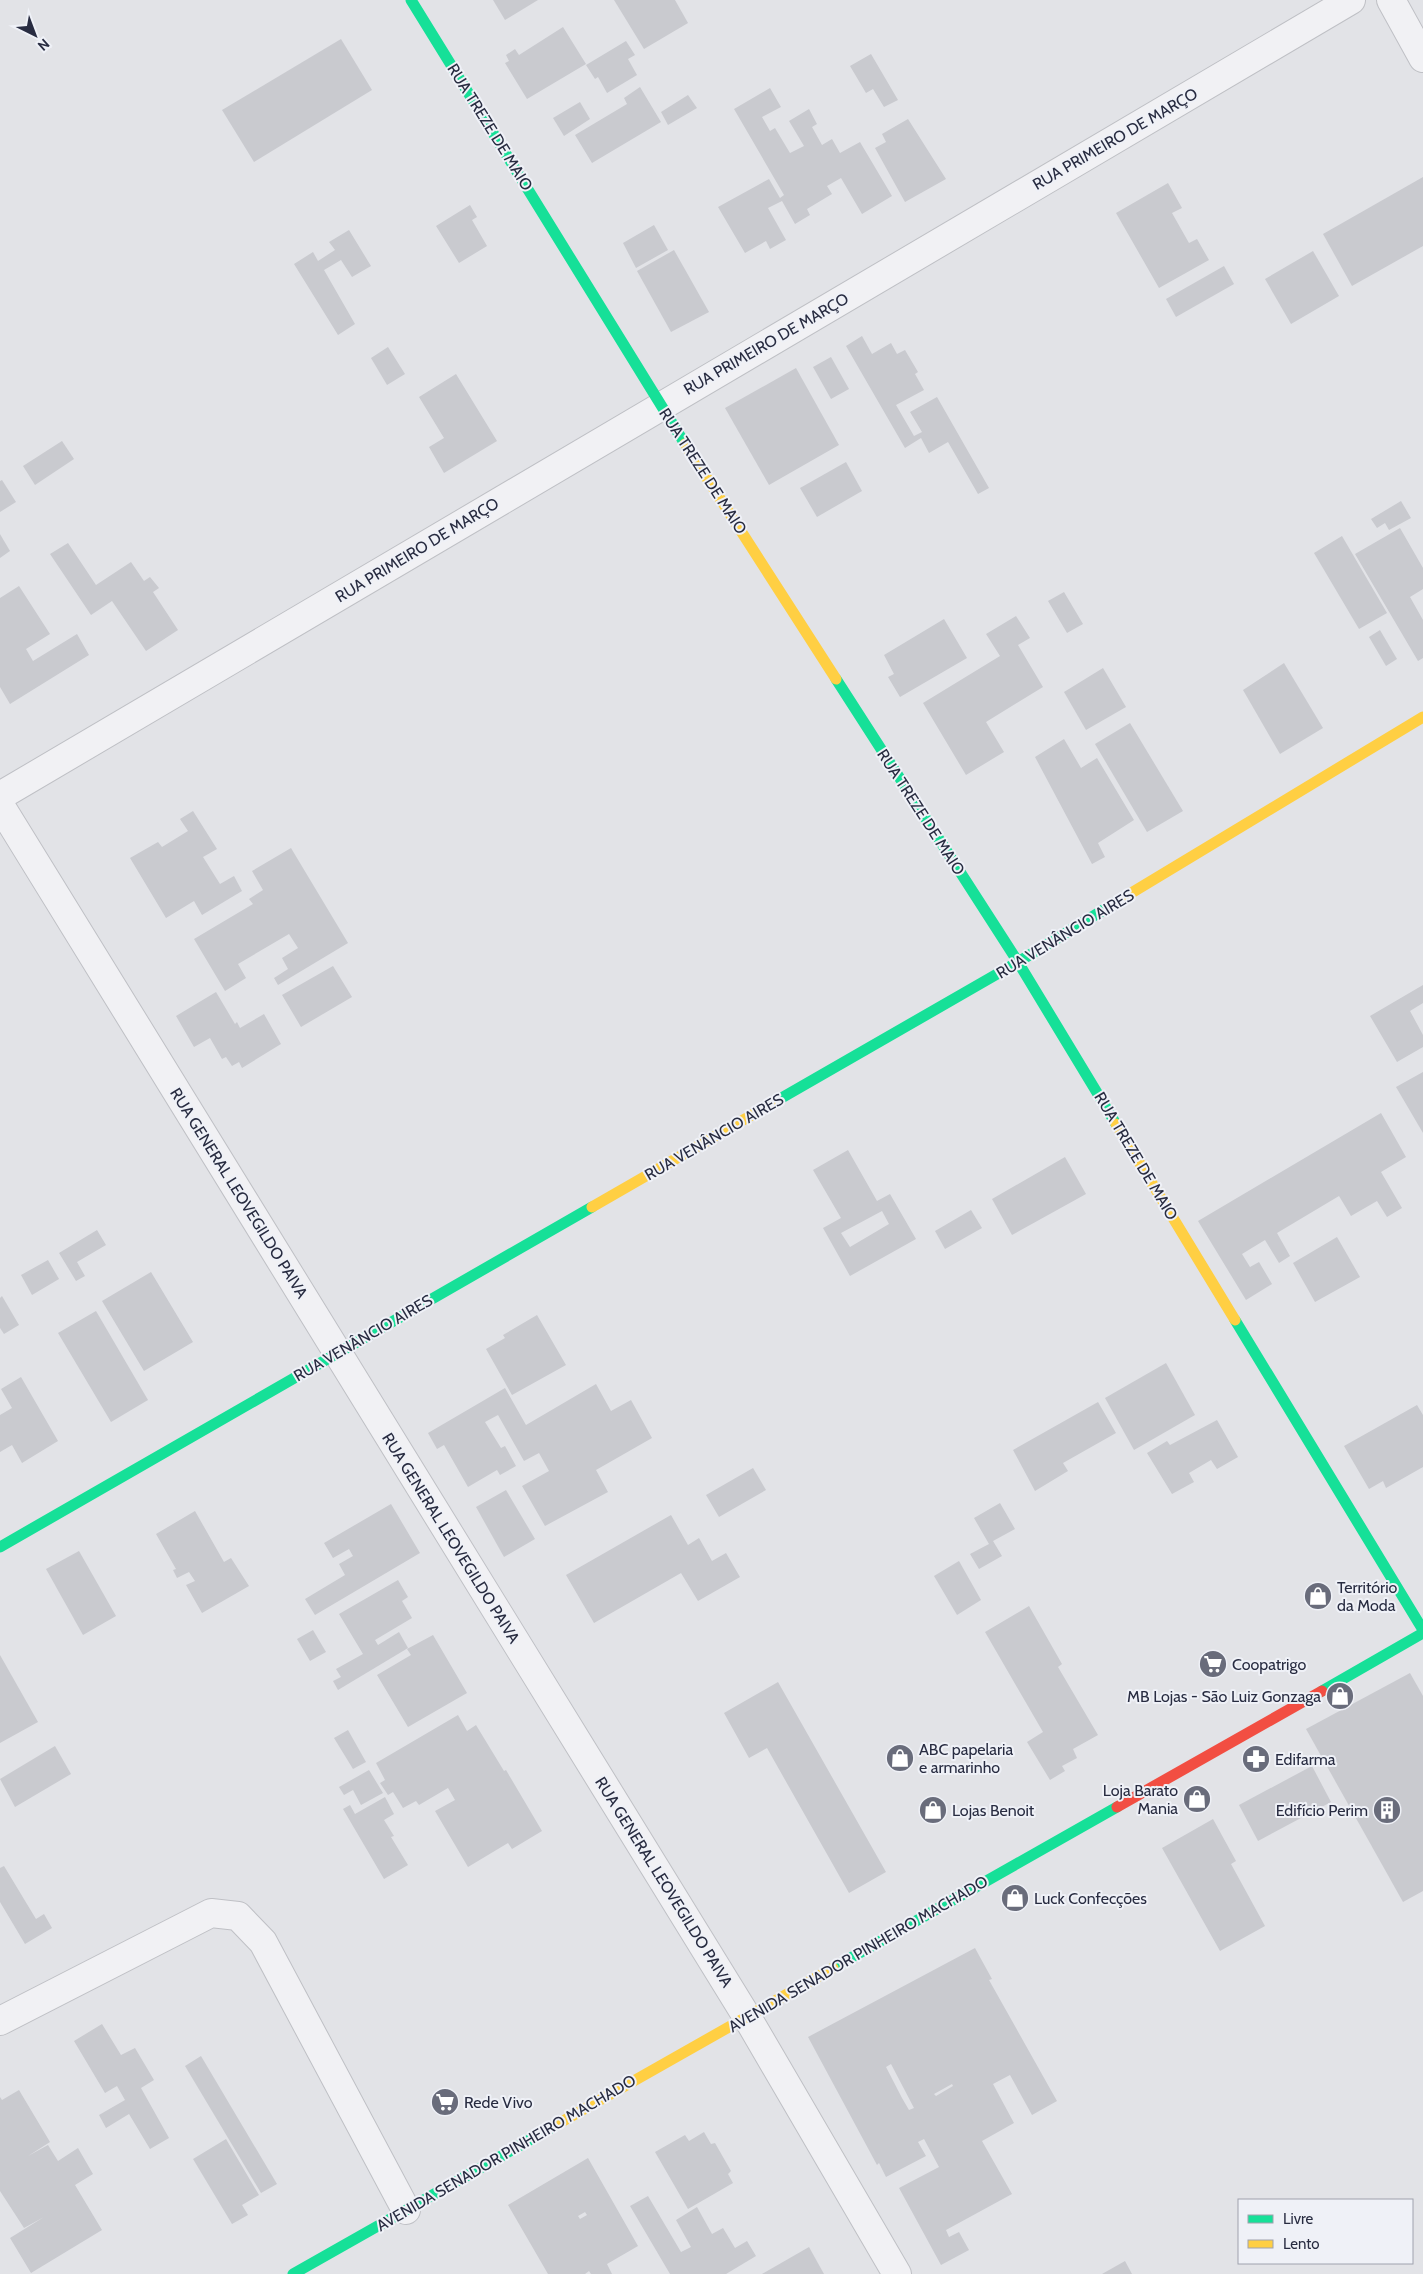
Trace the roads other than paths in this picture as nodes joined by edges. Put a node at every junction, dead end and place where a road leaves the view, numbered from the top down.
1 (412, 0) edge
2 (1351, 0) edge
3 (1391, 0) edge
4 (1423, 58) edge
5 (661, 406) junction
6 (1423, 717) edge
7 (0, 796) edge
8 (0, 804) edge
9 (1018, 962) junction
10 (337, 1353) junction
11 (0, 1547) edge
12 (1423, 1631) edge
13 (747, 2017) junction
14 (0, 2021) edge
15 (406, 2210) junction
16 (293, 2274) edge
17 (897, 2274) edge

1 - 5 main road, RUA TREZE DE MAIO
2 - 5 street, RUA PRIMEIRO DE MARÇO
3 - 4 street
5 - 7 street, RUA PRIMEIRO DE MARÇO
5 - 9 main road, RUA TREZE DE MAIO
6 - 9 main road, RUA VENÂNCIO AIRES
8 - 10 street, RUA GENERAL LEOVEGILDO PAIVA
9 - 10 main road, RUA VENÂNCIO AIRES
9 - 12 main road, RUA TREZE DE MAIO
10 - 11 main road, RUA VENÂNCIO AIRES
10 - 13 street, RUA GENERAL LEOVEGILDO PAIVA
12 - 13 main road, AVENIDA SENADOR PINHEIRO MACHADO
13 - 15 main road, AVENIDA SENADOR PINHEIRO MACHADO
13 - 17 street, RUA GENERAL LEOVEGILDO PAIVA
14 - 15 street
15 - 16 main road, AVENIDA SENADOR PINHEIRO MACHADO

